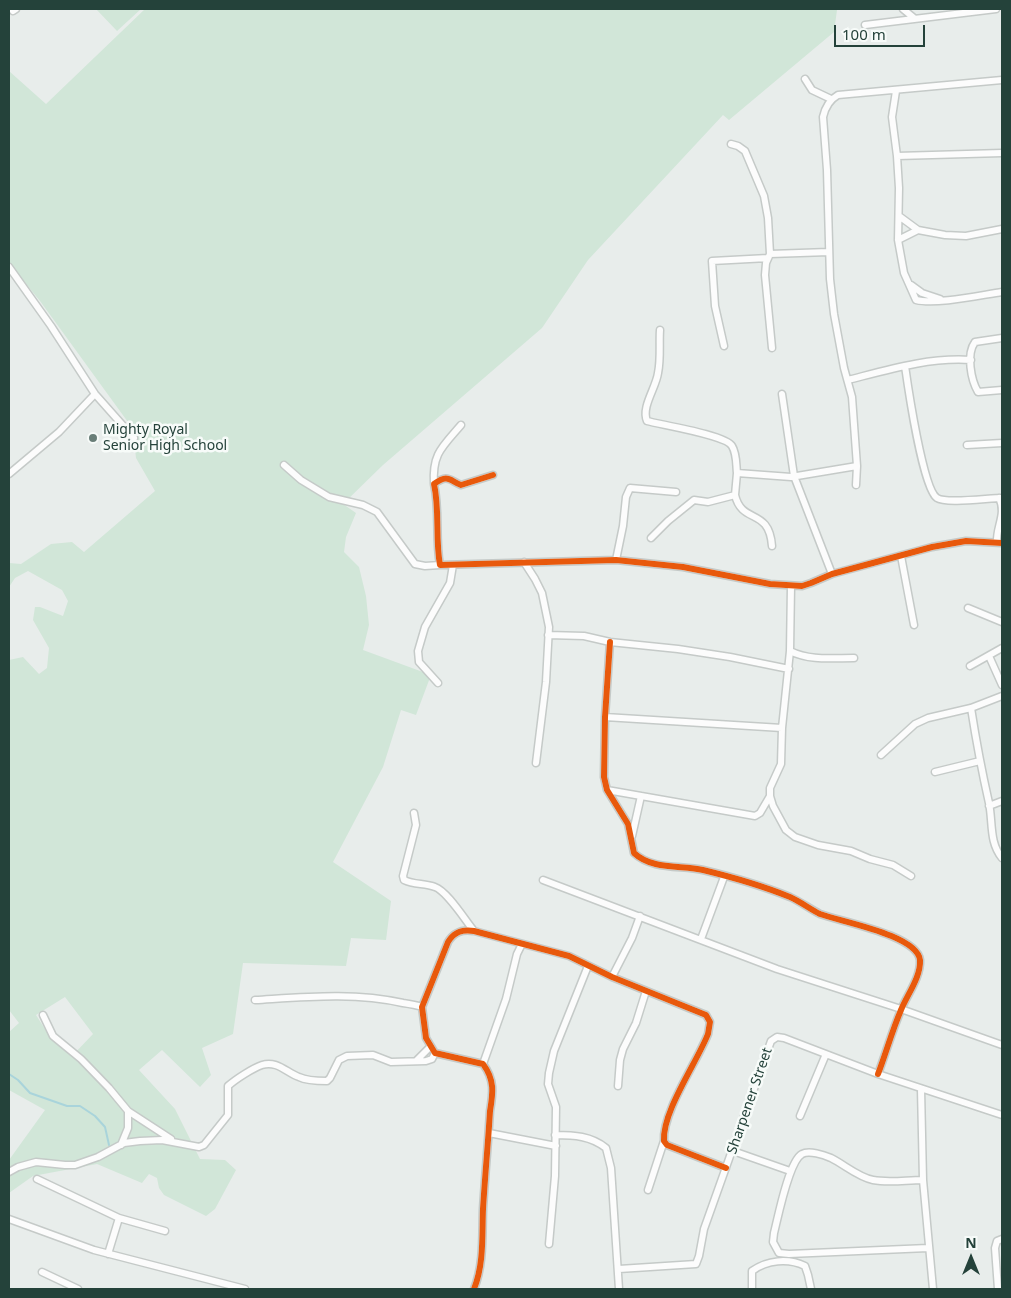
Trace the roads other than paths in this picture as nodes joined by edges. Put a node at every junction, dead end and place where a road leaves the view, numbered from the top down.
1 (902, 9) edge
2 (996, 9) edge
3 (914, 18) junction
4 (865, 25) dead end
5 (805, 79) dead end
6 (1002, 80) edge
7 (896, 91) junction
8 (832, 99) junction
9 (731, 144) dead end
10 (1002, 153) edge
11 (897, 156) junction
12 (899, 216) junction
13 (1002, 229) edge
14 (918, 230) junction
15 (898, 240) junction
16 (829, 252) junction
17 (769, 256) junction
18 (9, 267) edge
19 (1002, 292) edge
20 (660, 330) dead end
21 (1002, 338) edge
22 (724, 346) dead end
23 (772, 348) dead end
24 (971, 360) junction
25 (905, 366) junction
26 (848, 380) junction
27 (1002, 390) edge
28 (95, 394) junction
29 (782, 394) dead end
30 (462, 425) dead end
31 (134, 438) dead end
32 (1002, 443) edge
33 (967, 445) dead end
34 (284, 465) dead end
35 (857, 466) junction
36 (738, 473) junction
37 (9, 474) edge
38 (493, 475) dead end
39 (794, 476) junction
40 (434, 484) junction
41 (856, 485) dead end
42 (676, 492) dead end
43 (736, 495) junction
44 (1001, 498) edge
45 (651, 538) dead end
46 (999, 543) edge
47 (772, 546) dead end
48 (901, 556) junction
49 (616, 560) junction
50 (524, 562) junction
51 (440, 565) junction
52 (453, 565) junction
53 (832, 574) junction
54 (792, 586) junction
55 (968, 608) dead end
56 (1002, 622) edge
57 (914, 625) dead end
58 (548, 635) junction
59 (610, 642) junction
60 (1002, 648) edge
61 (790, 651) junction
62 (801, 656) junction
63 (989, 656) junction
64 (854, 658) dead end
65 (789, 665) junction
66 (970, 666) dead end
67 (438, 683) dead end
68 (1002, 685) edge
69 (1002, 696) edge
70 (971, 708) junction
71 (605, 717) junction
72 (782, 728) junction
73 (881, 755) dead end
74 (980, 761) junction
75 (536, 763) dead end
76 (935, 772) dead end
77 (607, 790) junction
78 (641, 796) junction
79 (770, 796) junction
80 (1002, 802) edge
81 (989, 806) junction
82 (414, 813) dead end
83 (632, 837) junction
84 (1002, 858) edge
85 (911, 876) dead end
86 (724, 877) junction
87 (543, 880) dead end
88 (640, 916) junction
89 (474, 931) junction
90 (701, 939) junction
91 (522, 944) junction
92 (588, 966) junction
93 (612, 978) junction
94 (646, 991) junction
95 (255, 1000) dead end
96 (422, 1007) junction
97 (901, 1009) junction
98 (43, 1016) dead end
99 (1002, 1045) edge
100 (430, 1047) junction
101 (435, 1053) junction
102 (826, 1054) junction
103 (416, 1061) junction
104 (484, 1064) junction
105 (878, 1074) junction
106 (618, 1086) dead end
107 (921, 1089) junction
108 (128, 1111) junction
109 (1002, 1115) edge
110 (800, 1116) dead end
111 (489, 1133) junction
112 (555, 1135) junction
113 (174, 1141) junction
114 (664, 1142) junction
115 (121, 1144) junction
116 (556, 1146) junction
117 (733, 1151) junction
118 (726, 1168) junction
119 (790, 1171) junction
120 (9, 1172) edge
121 (37, 1180) dead end
122 (923, 1180) junction
123 (648, 1190) dead end
124 (119, 1218) junction
125 (9, 1219) edge
126 (165, 1232) dead end
127 (1002, 1239) edge
128 (549, 1244) dead end
129 (928, 1248) junction
130 (108, 1254) junction
131 (619, 1269) junction
132 (42, 1272) dead end
133 (78, 1289) edge
134 (245, 1289) edge
135 (474, 1289) edge
136 (619, 1289) edge
137 (752, 1289) edge
138 (811, 1289) edge
139 (933, 1289) edge
140 (998, 1289) edge

1 - 3 street
2 - 3 street
3 - 4 street
5 - 8 street
6 - 7 street
7 - 8 street
7 - 11 street
8 - 16 street
9 - 17 street
10 - 11 street
11 - 12 street
12 - 14 street
12 - 15 street
13 - 14 street
14 - 15 street
15 - 19 street
16 - 17 street
16 - 26 street
17 - 22 street
17 - 23 street
18 - 28 street
20 - 36 street
21 - 24 street
24 - 25 street
24 - 27 street
25 - 26 street
25 - 44 street
26 - 35 street
28 - 31 street
28 - 37 street
29 - 39 street
30 - 40 street
32 - 33 street
34 - 51 street
35 - 39 street
35 - 41 street
36 - 39 street
36 - 43 street
38 - 40 street
39 - 53 street
40 - 51 street
42 - 49 street
43 - 45 street
43 - 47 street
44 - 46 street
46 - 48 street
48 - 53 street
48 - 57 street
49 - 50 street
49 - 54 street
50 - 52 street
50 - 58 street
51 - 52 street
52 - 67 street
53 - 54 street
54 - 61 street
55 - 56 street
58 - 59 street
58 - 75 street
59 - 65 street
59 - 71 street
60 - 63 street
61 - 62 street
61 - 65 street
62 - 64 street
62 - 65 street
63 - 66 street
63 - 68 street
65 - 72 street
69 - 70 street
70 - 73 street
70 - 74 street
71 - 72 street
71 - 77 street
72 - 79 street
74 - 76 street
74 - 81 street
77 - 78 street
77 - 83 street
78 - 79 street
78 - 83 street
79 - 85 street
80 - 81 street
81 - 84 street
82 - 89 street
83 - 86 street
86 - 90 street
86 - 97 street
87 - 88 street
88 - 90 street
88 - 93 street
89 - 91 street
89 - 96 street
90 - 97 street
91 - 92 street
91 - 104 street
92 - 93 street
92 - 112 street
93 - 94 street
94 - 106 street
94 - 114 street
95 - 96 street
96 - 100 street
97 - 99 street
97 - 105 street
98 - 108 street
100 - 101 street
100 - 103 street
101 - 103 street
101 - 104 street
102 - 105 street, Sharpener Street
102 - 110 street
102 - 117 street, Sharpener Street
103 - 113 street
104 - 111 street
105 - 107 street, Sharpener Street
107 - 109 street, Sharpener Street
107 - 122 street
108 - 113 street
108 - 115 street
111 - 116 street
111 - 135 street
112 - 116 street
112 - 131 street
113 - 115 street
114 - 118 street
114 - 123 street
115 - 120 street
116 - 128 street
117 - 118 street, Sharpener Street
117 - 119 street
118 - 131 street, Sharpener Street
119 - 122 street
119 - 129 street
121 - 124 street
122 - 129 street
124 - 126 street
124 - 130 street
125 - 130 street
127 - 140 street
129 - 139 street
130 - 134 street
131 - 136 street
132 - 133 street
137 - 138 street

